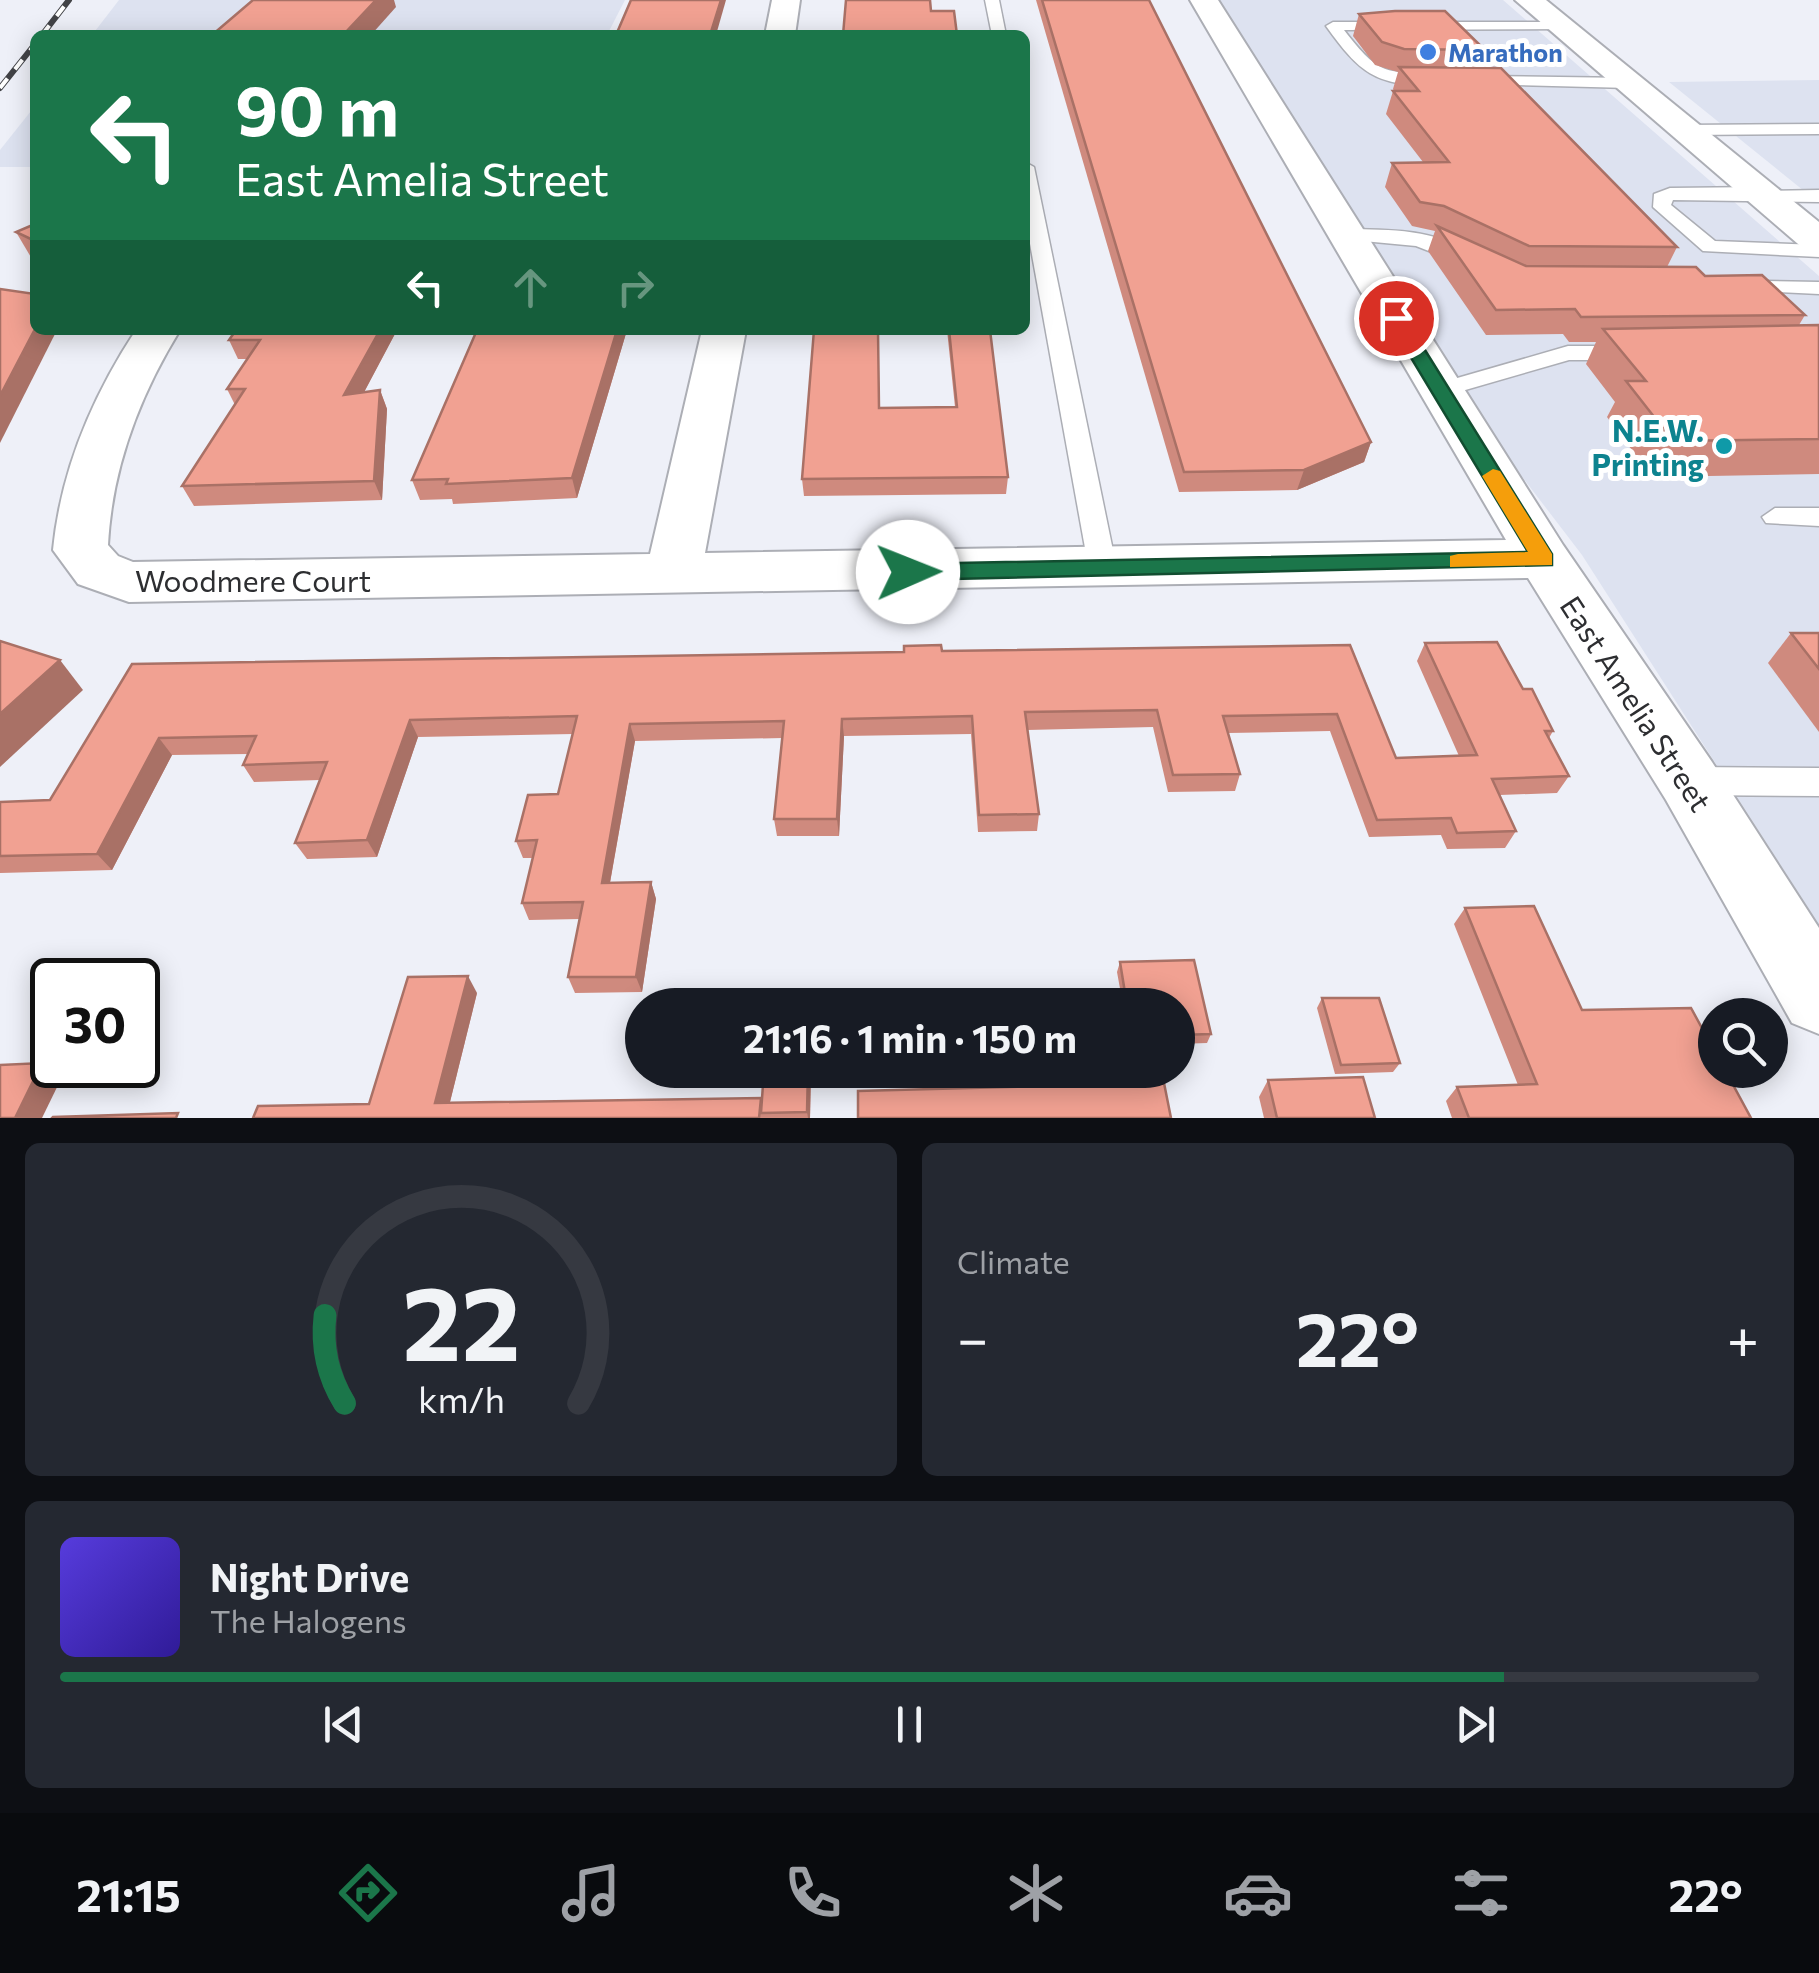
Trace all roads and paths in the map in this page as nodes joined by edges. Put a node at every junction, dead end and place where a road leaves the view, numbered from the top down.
1 (786, 0) edge
2 (992, 0) edge
3 (1204, 0) edge
4 (1537, 9) edge
5 (1375, 13) edge
6 (1386, 26) junction
7 (781, 30) edge
8 (998, 30) edge
9 (1452, 81) edge
10 (1472, 81) edge
11 (1630, 82) junction
12 (1686, 130) junction
13 (1819, 130) edge
14 (1030, 193) edge
15 (1763, 195) junction
16 (1819, 196) edge
17 (1349, 235) junction
18 (1819, 242) edge
19 (1819, 251) edge
20 (1486, 273) edge
21 (1819, 288) edge
22 (1792, 313) edge
23 (155, 335) edge
24 (723, 335) edge
25 (1646, 353) edge
26 (1440, 390) junction
27 (1819, 516) edge
28 (1775, 518) dead end
29 (1544, 560) junction
30 (1104, 570) junction
31 (673, 575) junction
32 (1689, 781) junction
33 (1819, 782) edge
34 (1819, 996) edge

1 - 7 street
2 - 8 lane
3 - 17 street, East Amelia Street
4 - 6 lane
4 - 11 street
5 - 6 lane
6 - 9 lane
10 - 11 lane
11 - 12 street
12 - 13 lane
12 - 15 street
14 - 30 lane
15 - 16 lane
15 - 18 street
15 - 19 lane
17 - 20 lane
17 - 26 street, East Amelia Street
21 - 22 lane
23 - 31 street, Woodmere Court
24 - 31 street
25 - 26 lane
26 - 29 street, East Amelia Street
27 - 28 lane
29 - 30 street, Woodmere Court
29 - 32 street, East Amelia Street
30 - 31 street, Woodmere Court
32 - 33 lane
32 - 34 street, East Amelia Street

